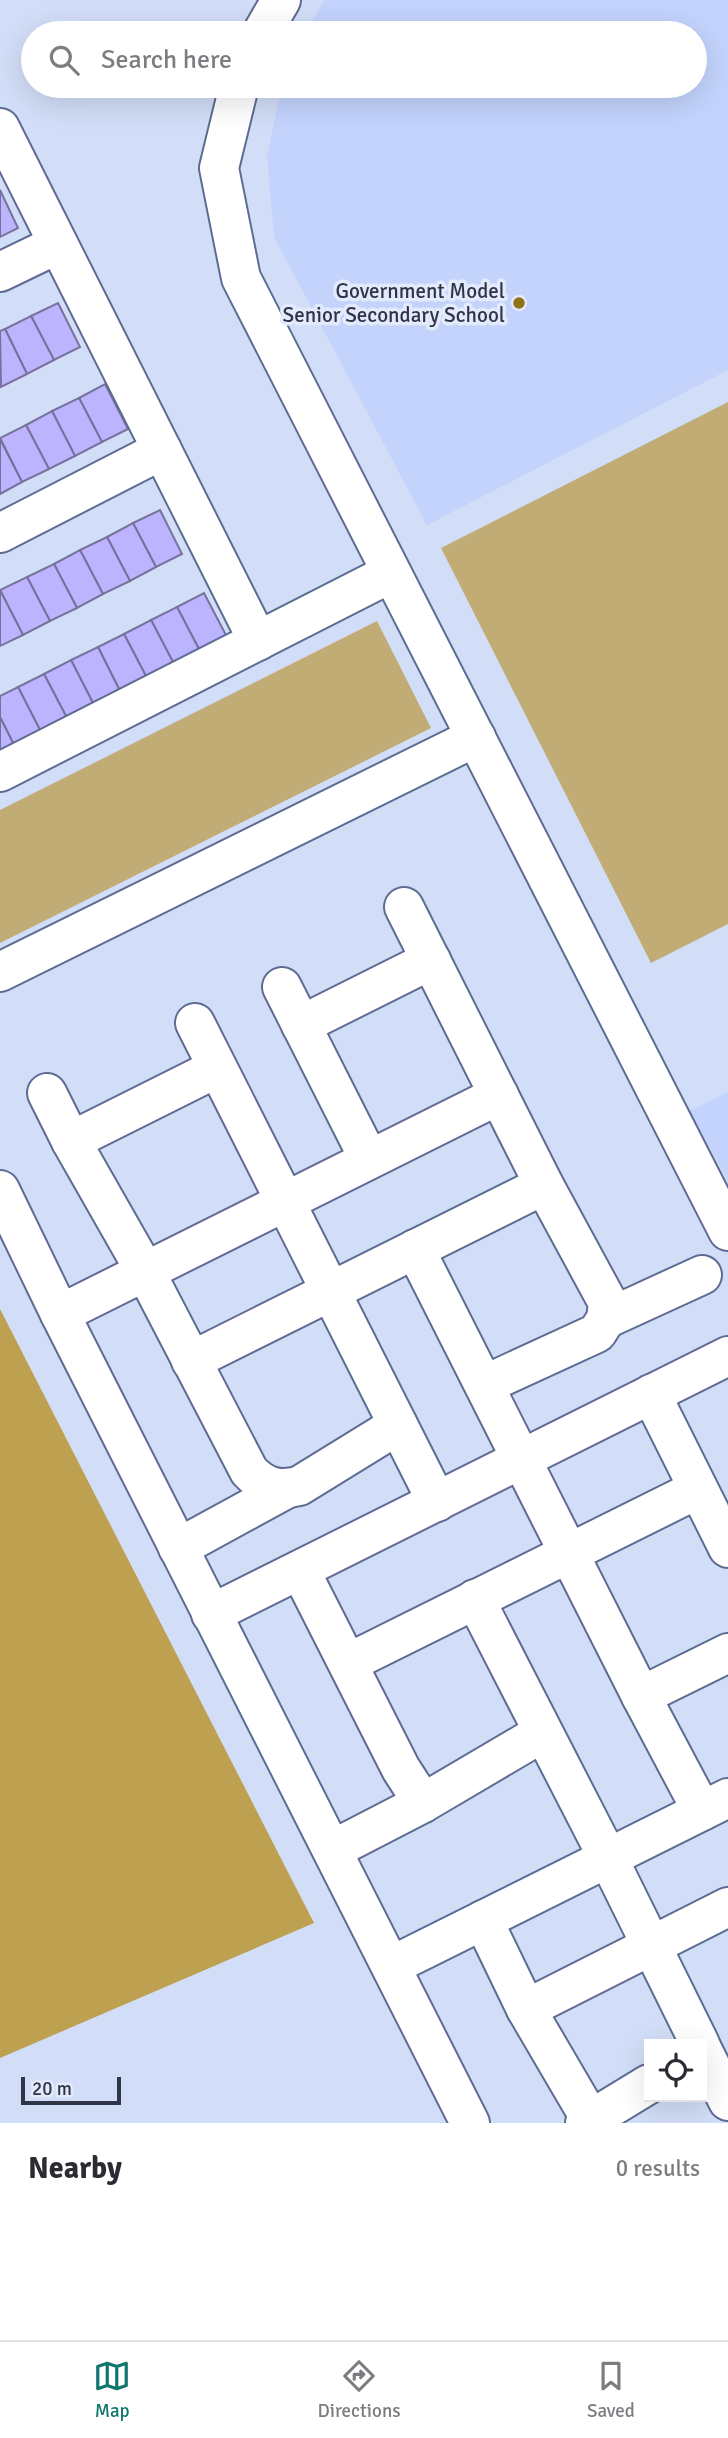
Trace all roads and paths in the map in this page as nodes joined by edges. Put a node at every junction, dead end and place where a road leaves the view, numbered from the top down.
1 (281, 0) edge
2 (269, 21) edge
3 (236, 98) edge
4 (0, 128) edge
5 (58, 244) junction
6 (0, 272) edge
7 (162, 450) junction
8 (0, 533) edge
9 (391, 573) junction
10 (258, 641) junction
11 (475, 737) junction
12 (0, 772) edge
13 (404, 907) dead end
14 (430, 960) junction
15 (0, 972) edge
16 (282, 987) dead end
17 (195, 1023) dead end
18 (301, 1025) junction
19 (218, 1068) junction
20 (47, 1093) dead end
21 (499, 1095) junction
22 (72, 1141) junction
23 (369, 1159) junction
24 (544, 1185) junction
25 (0, 1190) edge
26 (285, 1202) junction
27 (728, 1231) edge
28 (415, 1249) junction
29 (145, 1270) junction
30 (702, 1275) dead end
31 (331, 1292) junction
32 (60, 1314) junction
33 (606, 1319) junction
34 (728, 1356) edge
35 (191, 1361) junction
36 (484, 1385) junction
37 (651, 1394) junction
38 (398, 1425) junction
39 (521, 1459) junction
40 (286, 1489) junction
41 (698, 1489) junction
42 (437, 1502) junction
43 (178, 1548) junction
44 (728, 1548) edge
45 (569, 1553) junction
46 (300, 1570) junction
47 (475, 1600) junction
48 (211, 1614) junction
49 (728, 1653) edge
50 (348, 1663) junction
51 (641, 1696) junction
52 (542, 1733) junction
53 (423, 1803) junction
54 (715, 1805) edge
55 (332, 1850) junction
56 (608, 1858) junction
57 (728, 1908) edge
58 (483, 1920) junction
59 (651, 1946) junction
60 (391, 1966) junction
61 (526, 2009) junction
62 (696, 2039) edge
63 (707, 2061) edge
64 (644, 2087) edge
65 (728, 2101) edge
66 (588, 2121) edge
67 (470, 2123) edge

1 - 2 street
3 - 9 street
4 - 5 street
5 - 6 street
5 - 7 street
7 - 8 street
7 - 10 street
9 - 10 street
9 - 11 street
10 - 12 street
11 - 15 street
11 - 27 street
13 - 14 street
14 - 18 street
14 - 21 street
16 - 18 street
17 - 19 street
18 - 23 street
19 - 22 street
19 - 26 street
20 - 22 street
21 - 23 street
21 - 24 street
22 - 29 street
23 - 26 street
24 - 28 street
24 - 33 street
25 - 32 street
26 - 29 street
26 - 31 street
28 - 31 street
28 - 36 street
29 - 32 street
29 - 35 street
30 - 33 street
31 - 35 street
31 - 38 street
32 - 43 street
33 - 36 street
34 - 37 street
35 - 40 street
36 - 39 street
37 - 39 street
37 - 41 street
38 - 40 street
38 - 42 street
39 - 42 street
39 - 45 street
40 - 43 street
41 - 44 street
41 - 45 street
42 - 46 street
43 - 48 street
45 - 47 street
45 - 51 street
46 - 48 street
46 - 50 street
47 - 50 street
47 - 52 street
48 - 55 street
49 - 51 street
50 - 53 street
51 - 54 street
52 - 53 street
52 - 56 street
53 - 55 street
54 - 56 street
55 - 60 street
56 - 58 street
56 - 59 street
57 - 59 street
58 - 60 street
58 - 61 street
59 - 61 street
59 - 62 street
60 - 67 street
61 - 66 street
63 - 65 street
64 - 66 street

